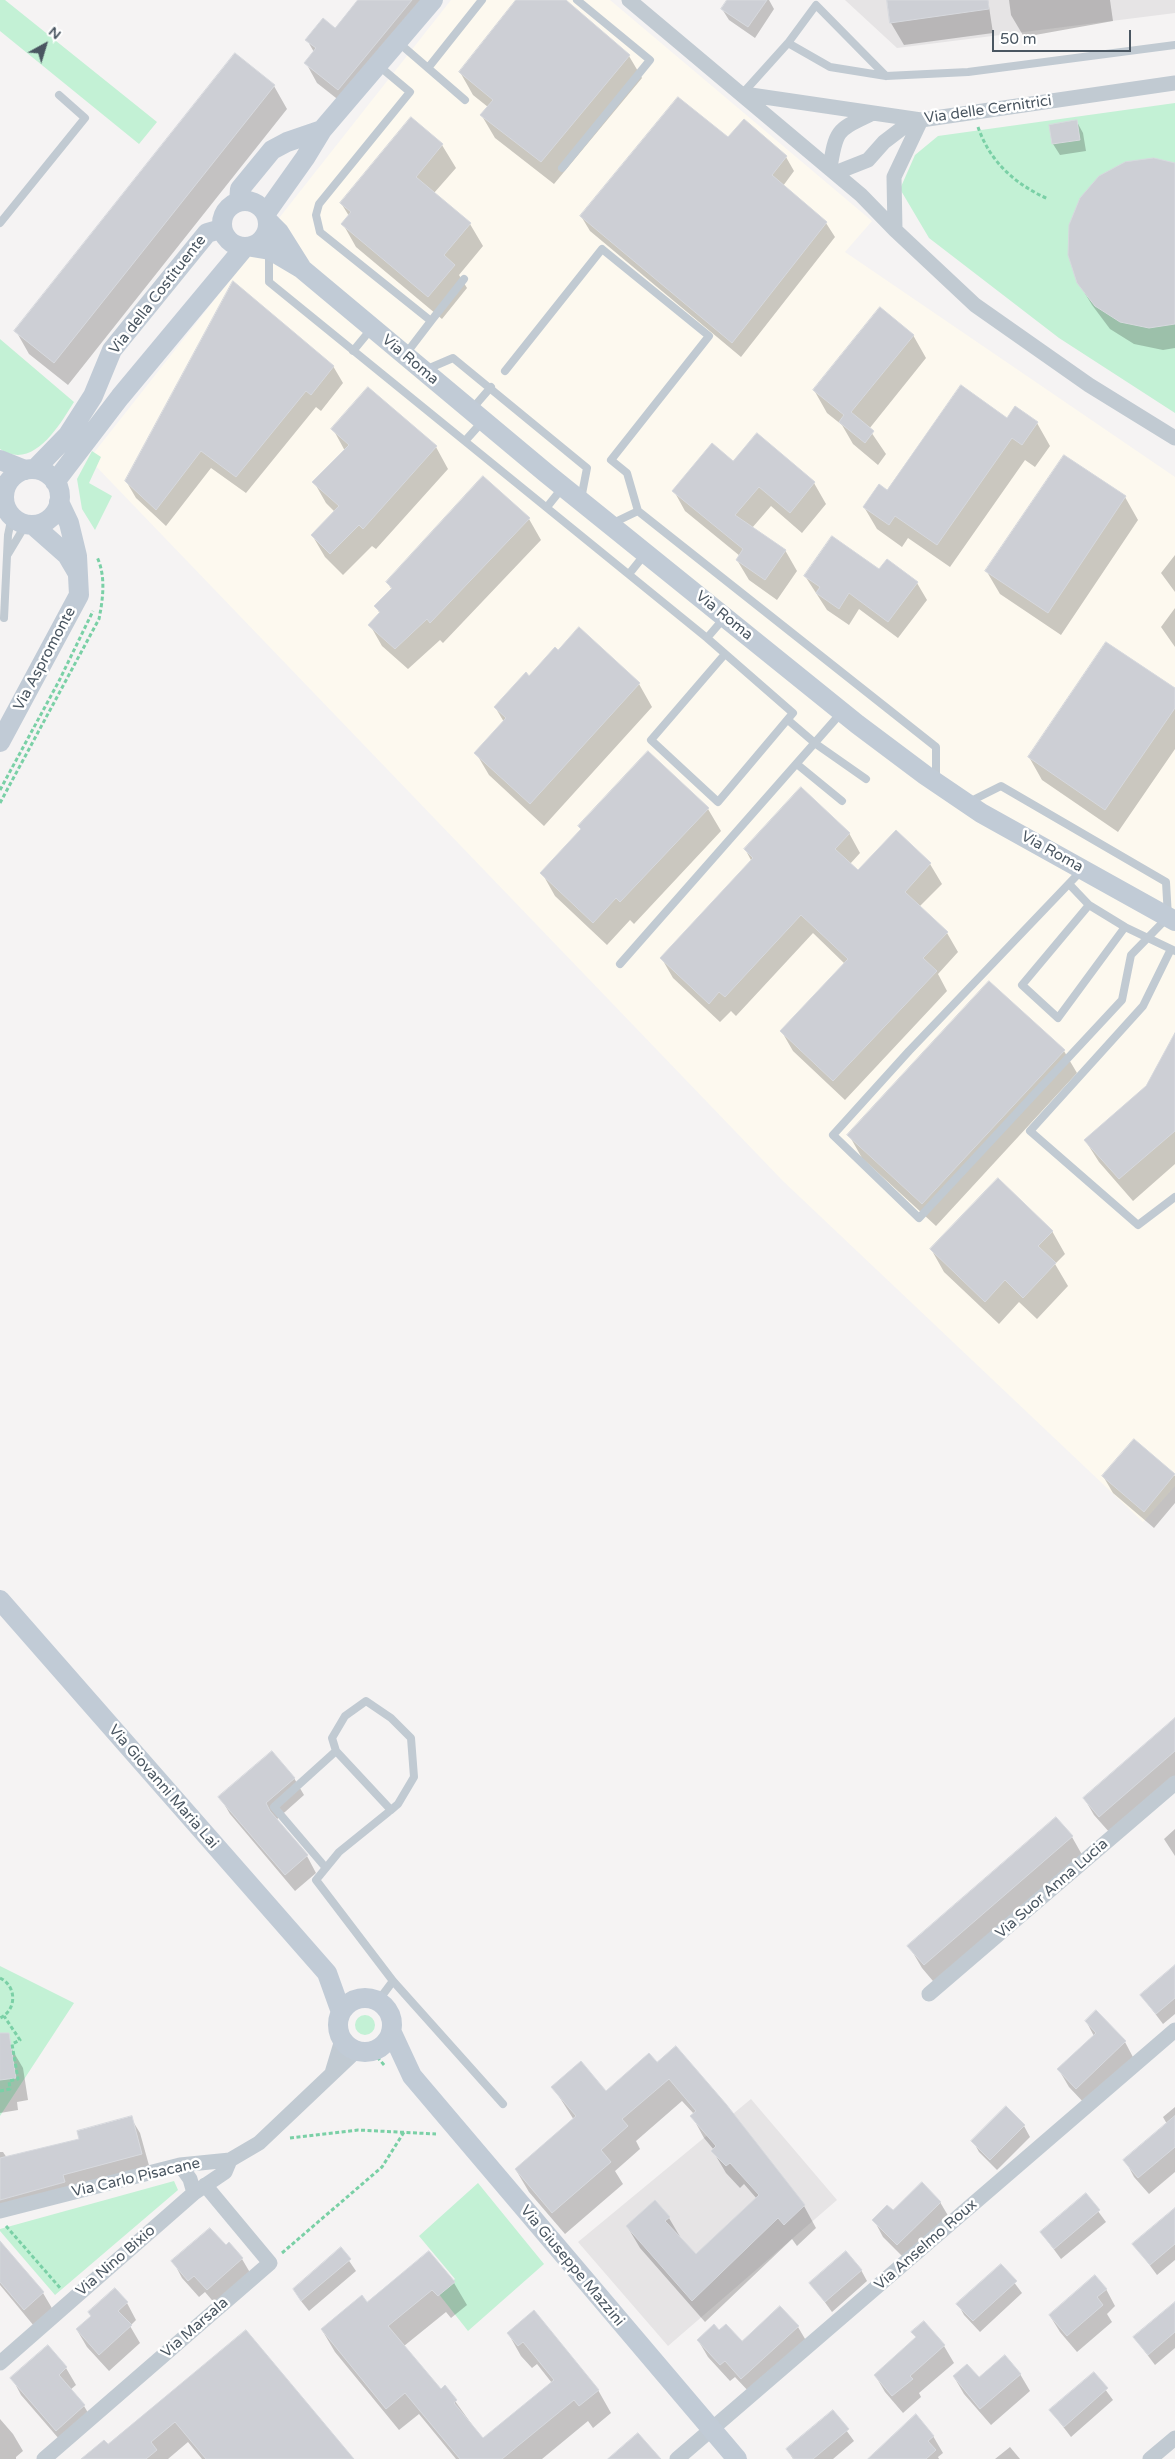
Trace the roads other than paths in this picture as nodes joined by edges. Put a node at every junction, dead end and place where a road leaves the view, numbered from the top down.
1 (432, 0) edge
2 (482, 0) edge
3 (577, 0) edge
4 (629, 0) edge
5 (397, 42) junction
6 (788, 43) junction
7 (1175, 44) edge
8 (378, 64) junction
9 (428, 68) junction
10 (886, 76) junction
11 (1175, 84) edge
12 (743, 93) junction
13 (58, 95) dead end
14 (465, 100) dead end
15 (874, 113) junction
16 (921, 120) junction
17 (322, 130) junction
18 (562, 168) dead end
19 (833, 170) junction
20 (239, 202) junction
21 (267, 217) junction
22 (0, 223) edge
23 (221, 228) junction
24 (895, 230) junction
25 (255, 248) junction
26 (302, 269) junction
27 (464, 279) dead end
28 (431, 322) junction
29 (372, 328) junction
30 (353, 351) junction
31 (405, 355) junction
32 (104, 366) junction
33 (423, 371) junction
34 (505, 371) dead end
35 (130, 385) junction
36 (491, 388) junction
37 (477, 416) junction
38 (1175, 438) edge
39 (465, 441) junction
40 (0, 460) edge
41 (30, 470) junction
42 (56, 482) junction
43 (563, 487) junction
44 (580, 501) junction
45 (59, 502) junction
46 (547, 507) junction
47 (638, 511) junction
48 (15, 512) edge
49 (609, 524) junction
50 (646, 553) junction
51 (7, 556) junction
52 (78, 574) junction
53 (629, 574) junction
54 (725, 617) junction
55 (4, 618) dead end
56 (706, 638) junction
57 (725, 654) junction
58 (842, 712) junction
59 (788, 720) junction
60 (0, 742) edge
61 (816, 744) junction
62 (798, 765) junction
63 (866, 779) dead end
64 (936, 782) junction
65 (842, 802) dead end
66 (967, 803) junction
67 (1083, 870) junction
68 (1069, 884) junction
69 (1089, 905) junction
70 (1172, 919) edge
71 (1125, 927) junction
72 (1150, 937) junction
73 (1173, 950) edge
74 (620, 964) dead end
75 (1175, 1197) edge
76 (0, 1600) edge
77 (336, 1751) junction
78 (1175, 1783) edge
79 (391, 1810) junction
80 (326, 1868) junction
81 (327, 1973) junction
82 (393, 1981) junction
83 (929, 1994) dead end
84 (371, 1999) junction
85 (341, 2012) junction
86 (1175, 2030) edge
87 (392, 2032) junction
88 (358, 2047) junction
89 (408, 2071) junction
90 (503, 2104) dead end
91 (230, 2160) junction
92 (180, 2165) junction
93 (199, 2189) junction
94 (1, 2216) edge
95 (0, 2363) edge
96 (712, 2429) junction
97 (1175, 2438) edge
98 (44, 2459) edge
99 (677, 2459) edge
100 (737, 2459) edge
101 (1150, 2459) edge

1 - 5 main road
2 - 9 lane
3 - 18 lane
4 - 12 street
5 - 8 main road
5 - 9 lane
6 - 10 lane
6 - 10 lane
6 - 12 lane
7 - 10 lane
8 - 17 main road
8 - 28 lane
9 - 14 lane
11 - 16 street, Via delle Cernitrici
12 - 15 street, Via delle Cernitrici
12 - 19 street
13 - 22 lane
15 - 16 street, Via delle Cernitrici
15 - 19 street
16 - 19 street
16 - 24 street
17 - 20 main road
17 - 21 main road
19 - 24 street
20 - 21 main road
20 - 23 main road
21 - 25 main road
21 - 26 main road, Via Roma
23 - 25 main road
23 - 32 main road, Via della Costituente
24 - 38 street
25 - 26 main road, Via Roma
25 - 30 lane
25 - 35 main road
26 - 29 main road, Via Roma
27 - 28 lane
28 - 31 lane
29 - 30 lane
29 - 31 main road, Via Roma
30 - 39 lane
31 - 33 main road, Via Roma
32 - 35 main road
32 - 41 main road, Via della Costituente
33 - 36 lane
33 - 37 main road, Via Roma
34 - 47 lane
35 - 42 main road
36 - 37 lane
36 - 44 lane
37 - 39 lane
37 - 43 main road, Via Roma
39 - 46 lane
40 - 41 main road
41 - 42 main road
41 - 48 main road
42 - 45 main road
43 - 44 main road, Via Roma
43 - 46 lane
44 - 49 main road, Via Roma
45 - 48 main road
45 - 52 main road, Via Aspromonte
46 - 53 lane
47 - 49 lane
47 - 64 lane
48 - 51 lane
48 - 51 lane
48 - 52 main road
49 - 50 main road, Via Roma
50 - 53 lane
50 - 54 main road, Via Roma
51 - 55 lane
52 - 60 main road, Via Aspromonte
53 - 56 lane
54 - 56 lane
54 - 58 main road, Via Roma
56 - 57 lane
57 - 59 lane
57 - 59 lane
58 - 61 lane
58 - 64 main road, Via Roma
59 - 61 lane
61 - 62 lane
61 - 63 lane
62 - 65 lane
62 - 74 lane
64 - 66 main road, Via Roma
66 - 67 main road, Via Roma
66 - 70 lane
67 - 68 lane
67 - 70 main road, Via Roma
68 - 69 lane
68 - 72 lane
69 - 71 lane
69 - 71 lane
70 - 72 lane
71 - 72 lane
72 - 73 lane
73 - 75 lane
76 - 81 main road, Via Giovanni Maria Lai
77 - 79 lane
77 - 79 lane
77 - 80 lane
78 - 83 street, Via Suor Anna Lucia
79 - 80 lane
80 - 82 lane
81 - 84 main road, Via Giovanni Maria Lai
81 - 85 main road, Via Giovanni Maria Lai
82 - 84 lane
82 - 90 lane
84 - 85 main road
84 - 87 main road
85 - 88 main road
86 - 96 street, Via Anselmo Roux
87 - 88 main road
87 - 89 main road, Via Giuseppe Mazzini
88 - 89 main road, Via Giuseppe Mazzini
88 - 91 street, Via Carlo Pisacane
89 - 96 main road, Via Giuseppe Mazzini
91 - 92 street, Via Carlo Pisacane
91 - 93 street, Via Nino Bixio
92 - 93 street
92 - 94 street, Via Carlo Pisacane
93 - 95 street, Via Nino Bixio
93 - 98 street, Via Marsala
96 - 99 street, Via Anselmo Roux
96 - 100 main road, Via Giuseppe Mazzini
97 - 101 street

